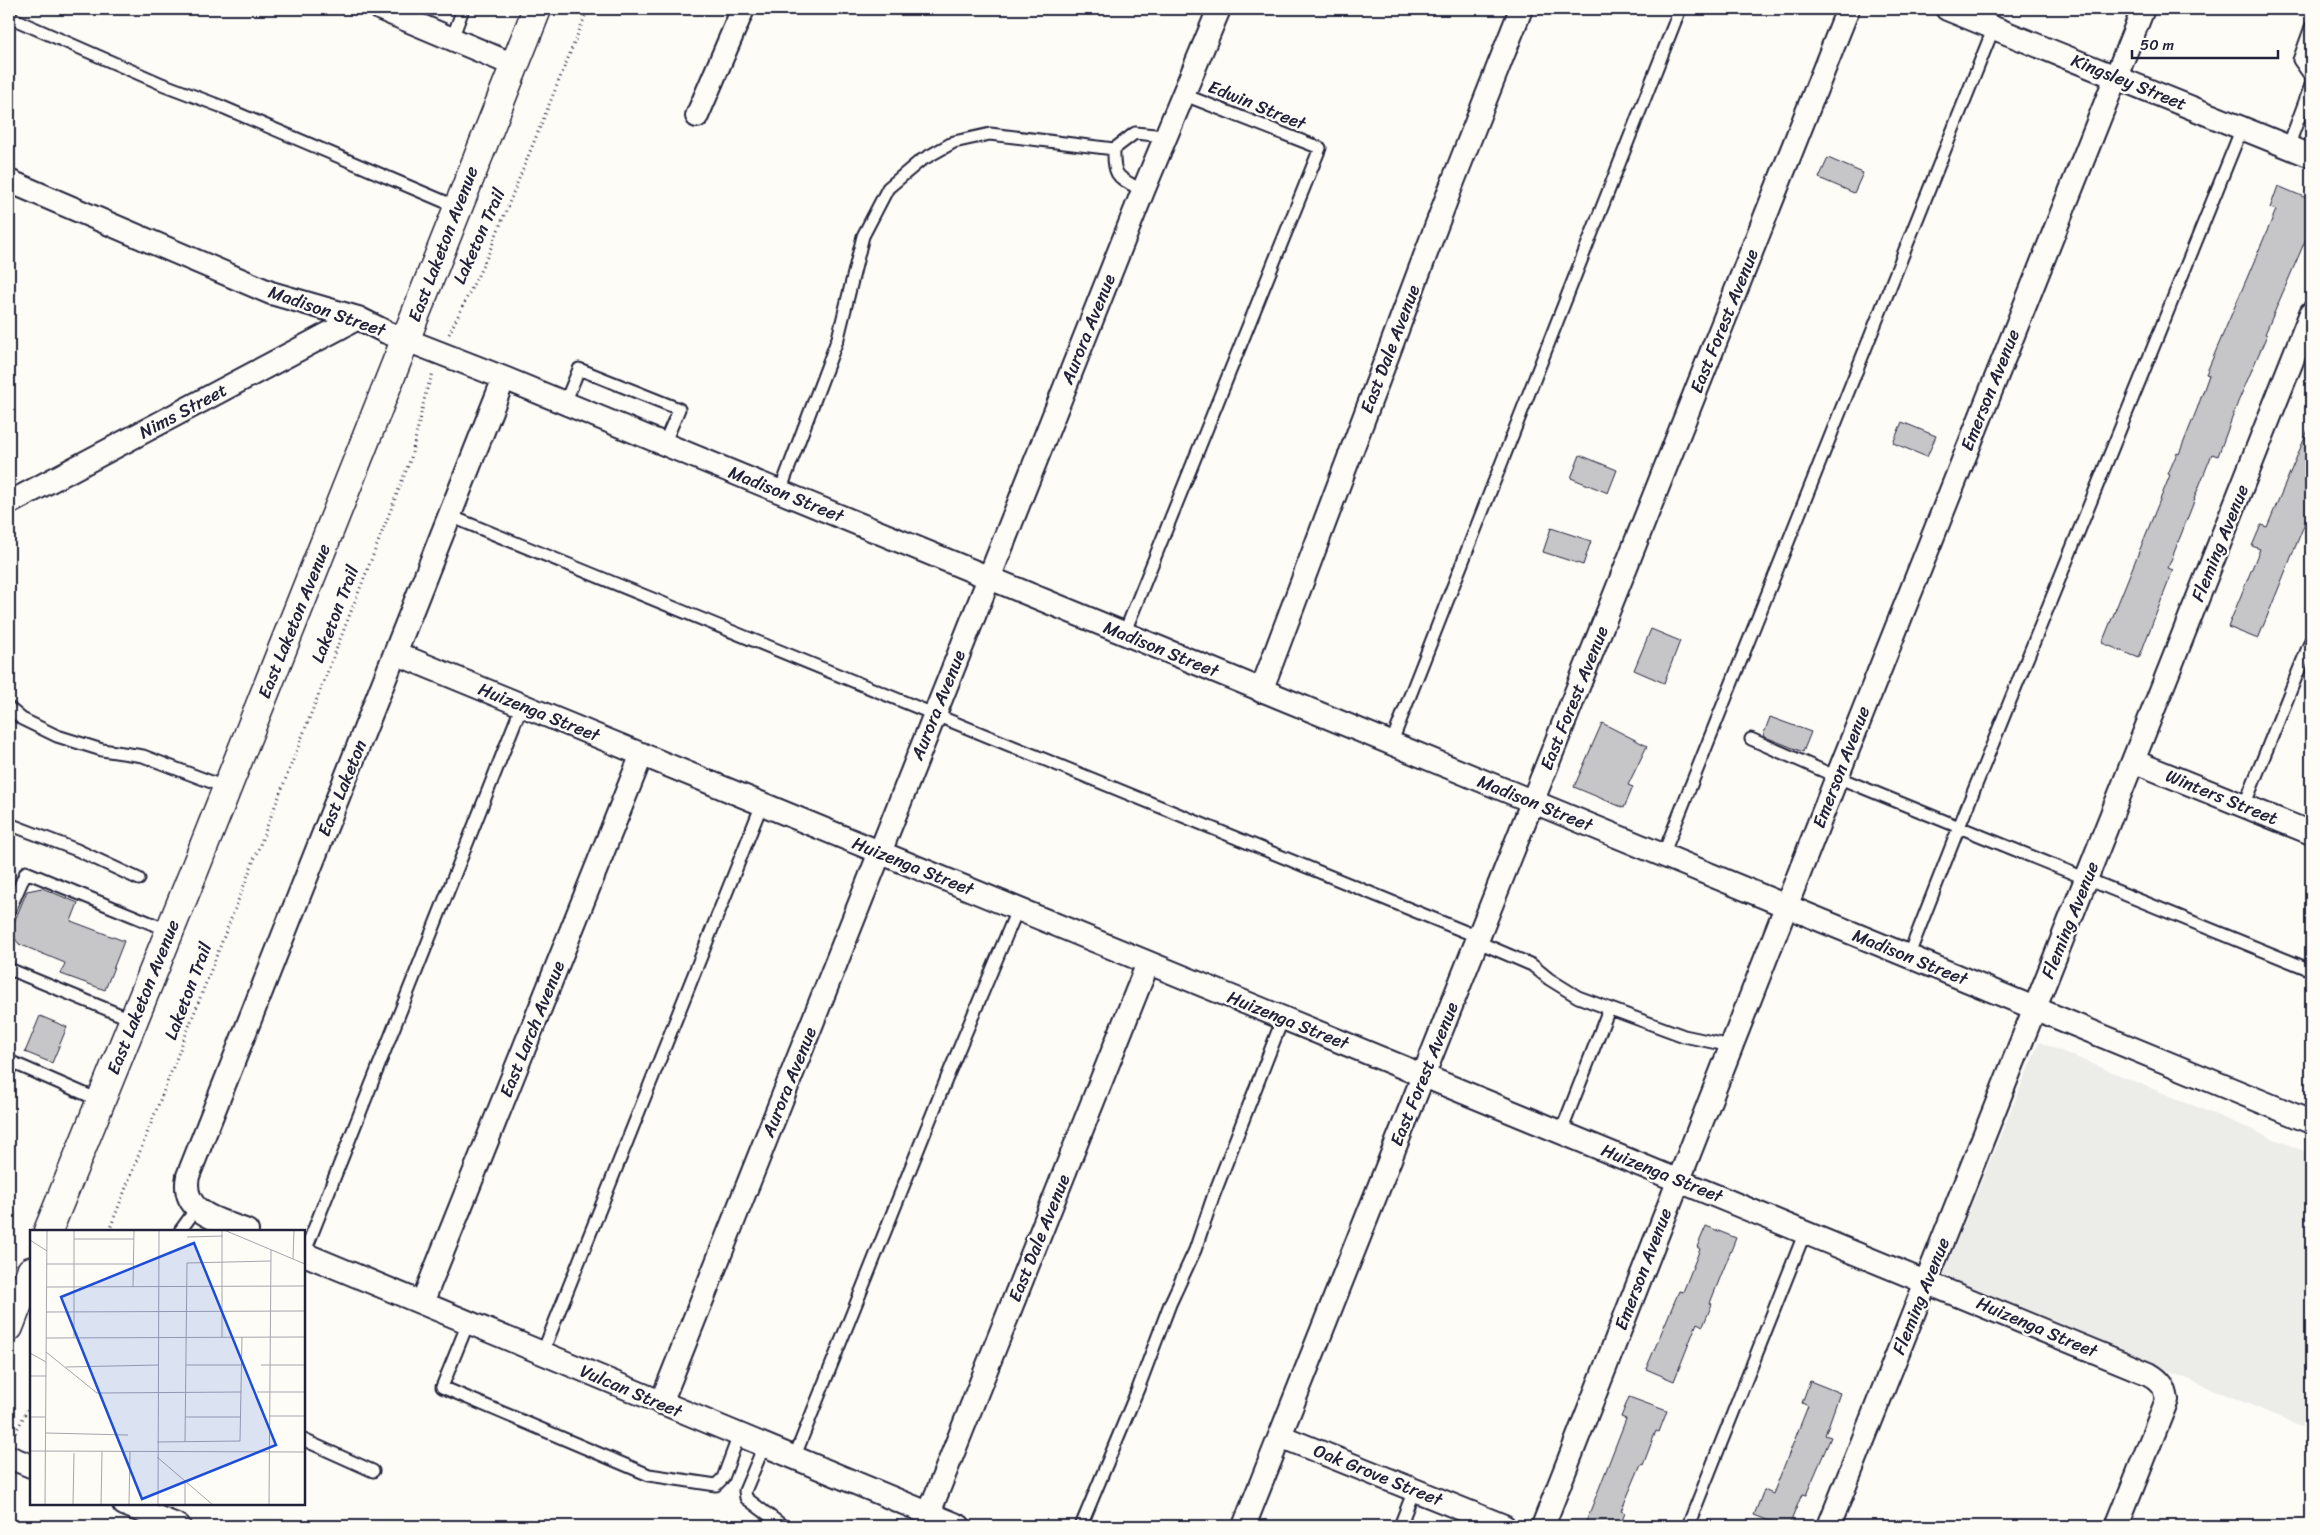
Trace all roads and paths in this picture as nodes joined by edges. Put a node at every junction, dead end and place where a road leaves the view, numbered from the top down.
1 (463, 9) edge
2 (537, 9) edge
3 (588, 9) edge
4 (743, 9) edge
5 (1219, 9) edge
6 (1521, 9) edge
7 (1680, 9) edge
8 (1848, 9) edge
9 (1947, 9) edge
10 (2143, 9) edge
11 (392, 11) edge
12 (9, 17) edge
13 (1994, 27) junction
14 (2311, 27) edge
15 (452, 39) junction
16 (514, 65) junction
17 (2116, 76) junction
18 (2311, 77) edge
19 (2311, 85) edge
20 (1182, 94) junction
21 (697, 116) dead end
22 (2242, 128) junction
23 (1165, 136) junction
24 (2288, 147) junction
25 (1114, 149) junction
26 (2311, 156) edge
27 (9, 181) edge
28 (1143, 191) junction
29 (457, 207) junction
30 (2311, 313) edge
31 (358, 318) junction
32 (406, 339) junction
33 (441, 353) junction
34 (504, 378) junction
35 (565, 403) junction
36 (664, 444) junction
37 (780, 492) junction
38 (10, 501) edge
39 (450, 516) junction
40 (988, 578) junction
41 (1124, 634) junction
42 (2311, 640) edge
43 (395, 653) junction
44 (1261, 691) junction
45 (522, 705) junction
46 (9, 708) edge
47 (934, 716) junction
48 (1751, 739) dead end
49 (1391, 744) junction
50 (642, 754) junction
51 (2133, 760) junction
52 (1837, 777) junction
53 (227, 788) junction
54 (1532, 801) junction
55 (762, 804) junction
56 (2244, 806) junction
57 (9, 824) edge
58 (1959, 827) junction
59 (2311, 833) edge
60 (880, 852) junction
61 (1663, 855) junction
62 (2086, 878) junction
63 (139, 879) dead end
64 (1787, 906) junction
65 (1018, 908) junction
66 (9, 911) edge
67 (170, 931) junction
68 (1477, 939) junction
69 (1908, 957) junction
70 (1148, 963) junction
71 (9, 970) edge
72 (2311, 970) edge
73 (2035, 1008) junction
74 (1609, 1009) junction
75 (1283, 1018) junction
76 (134, 1020) junction
77 (1731, 1046) junction
78 (9, 1061) edge
79 (1423, 1076) junction
80 (101, 1101) junction
81 (2311, 1122) edge
82 (1561, 1132) junction
83 (1678, 1180) junction
84 (192, 1204) junction
85 (48, 1230) edge
86 (109, 1230) edge
87 (180, 1230) edge
88 (245, 1230) edge
89 (1805, 1232) junction
90 (305, 1251) edge
91 (305, 1254) edge
92 (30, 1274) edge
93 (1927, 1281) junction
94 (422, 1303) junction
95 (468, 1323) junction
96 (9, 1327) edge
97 (542, 1354) junction
98 (30, 1404) edge
99 (661, 1404) junction
100 (739, 1435) junction
101 (1280, 1436) junction
102 (305, 1440) edge
103 (764, 1446) junction
104 (10, 1448) edge
105 (794, 1458) junction
106 (30, 1465) edge
107 (373, 1471) dead end
108 (1414, 1490) junction
109 (126, 1505) edge
110 (929, 1513) junction
111 (166, 1524) edge
112 (953, 1525) edge
113 (782, 1526) edge
114 (1081, 1526) edge
115 (1244, 1526) edge
116 (1400, 1526) edge
117 (1504, 1526) edge
118 (1543, 1526) edge
119 (1688, 1526) edge
120 (1829, 1526) edge
121 (2117, 1526) edge

1 - 15 lane
2 - 16 main road, East Laketon Avenue
3 - 33 path, Laketon Trail
4 - 21 street
5 - 20 street, Aurora Avenue
6 - 44 street, East Dale Avenue
7 - 49 lane
8 - 54 street, East Forest Avenue
9 - 13 street, Kingsley Street
10 - 17 street, Emerson Avenue
11 - 15 street
12 - 29 lane
13 - 17 street, Kingsley Street
13 - 61 lane
14 - 18 lane
15 - 16 street
16 - 29 main road, East Laketon Avenue
17 - 22 street, Kingsley Street
17 - 52 street, Emerson Avenue
19 - 24 lane
20 - 23 street, Aurora Avenue
20 - 41 lane, Edwin Street
22 - 24 street, Kingsley Street
22 - 58 lane
23 - 25 lane
23 - 28 street, Aurora Avenue
24 - 26 street, Kingsley Street
25 - 28 lane
25 - 37 lane
27 - 31 street, Madison Street
28 - 40 street, Aurora Avenue
29 - 32 main road, East Laketon Avenue
30 - 51 street, Fleming Avenue
31 - 32 street, Madison Street
31 - 38 street, Nims Street
32 - 33 street, Madison Street
32 - 53 main road, East Laketon Avenue
33 - 34 street, Madison Street
33 - 86 path, Laketon Trail
34 - 35 street, Madison Street
34 - 39 street, East Laketon
35 - 36 street, Madison Street
35 - 36 lane
36 - 37 street, Madison Street
37 - 40 street, Madison Street
39 - 43 street, East Laketon
39 - 47 lane
40 - 41 street, Madison Street
40 - 47 street, Aurora Avenue
41 - 44 street, Madison Street
42 - 56 lane
43 - 45 street, Huizenga Street
43 - 84 street, East Laketon
44 - 49 street, Madison Street
45 - 50 street, Huizenga Street
45 - 90 lane
46 - 53 lane
47 - 60 street, Aurora Avenue
47 - 68 lane
48 - 52 lane
49 - 54 street, Madison Street
50 - 55 street, Huizenga Street
50 - 94 street, East Larch Avenue
51 - 56 street, Winters Street
51 - 62 street, Fleming Avenue
52 - 58 lane
52 - 64 street, Emerson Avenue
53 - 67 main road, East Laketon Avenue
54 - 61 street, Madison Street
54 - 68 street, East Forest Avenue
55 - 60 street, Huizenga Street
55 - 97 lane
56 - 59 street, Winters Street
57 - 63 lane
58 - 62 lane
58 - 69 lane
60 - 65 street, Huizenga Street
60 - 99 street, Aurora Avenue
61 - 64 street, Madison Street
62 - 72 lane
62 - 73 street, Fleming Avenue
64 - 69 street, Madison Street
64 - 77 street, Emerson Avenue
65 - 70 street, Huizenga Street
65 - 105 lane
66 - 67 lane
67 - 76 main road, East Laketon Avenue
68 - 74 lane
68 - 79 street, East Forest Avenue
69 - 73 street, Madison Street
70 - 75 street, Huizenga Street
70 - 110 street, East Dale Avenue
71 - 76 lane
73 - 81 street, Madison Street
73 - 93 street, Fleming Avenue
74 - 77 lane
74 - 82 lane
75 - 79 street, Huizenga Street
75 - 114 lane
76 - 80 main road, East Laketon Avenue
77 - 83 street, Emerson Avenue
78 - 80 lane
79 - 82 street, Huizenga Street
79 - 101 street, East Forest Avenue
80 - 85 main road, East Laketon Avenue
82 - 83 street, Huizenga Street
83 - 89 street, Huizenga Street
83 - 118 street, Emerson Avenue
84 - 87 lane
84 - 88 street
89 - 93 street, Huizenga Street
89 - 119 lane
91 - 94 street, Vulcan Street
92 - 96 main road
93 - 120 street, Fleming Avenue
93 - 121 street, Huizenga Street
94 - 95 street, Vulcan Street
95 - 97 street, Vulcan Street
95 - 100 lane
97 - 99 street, Vulcan Street
98 - 104 path
99 - 100 street, Vulcan Street
100 - 103 street, Vulcan Street
101 - 108 street, Oak Grove Street
101 - 115 street, East Forest Avenue
102 - 107 lane
103 - 105 street, Vulcan Street
103 - 113 lane
104 - 106 street
105 - 110 street, Vulcan Street
108 - 116 lane
108 - 117 street, Oak Grove Street
109 - 111 street
110 - 112 street, Vulcan Street

